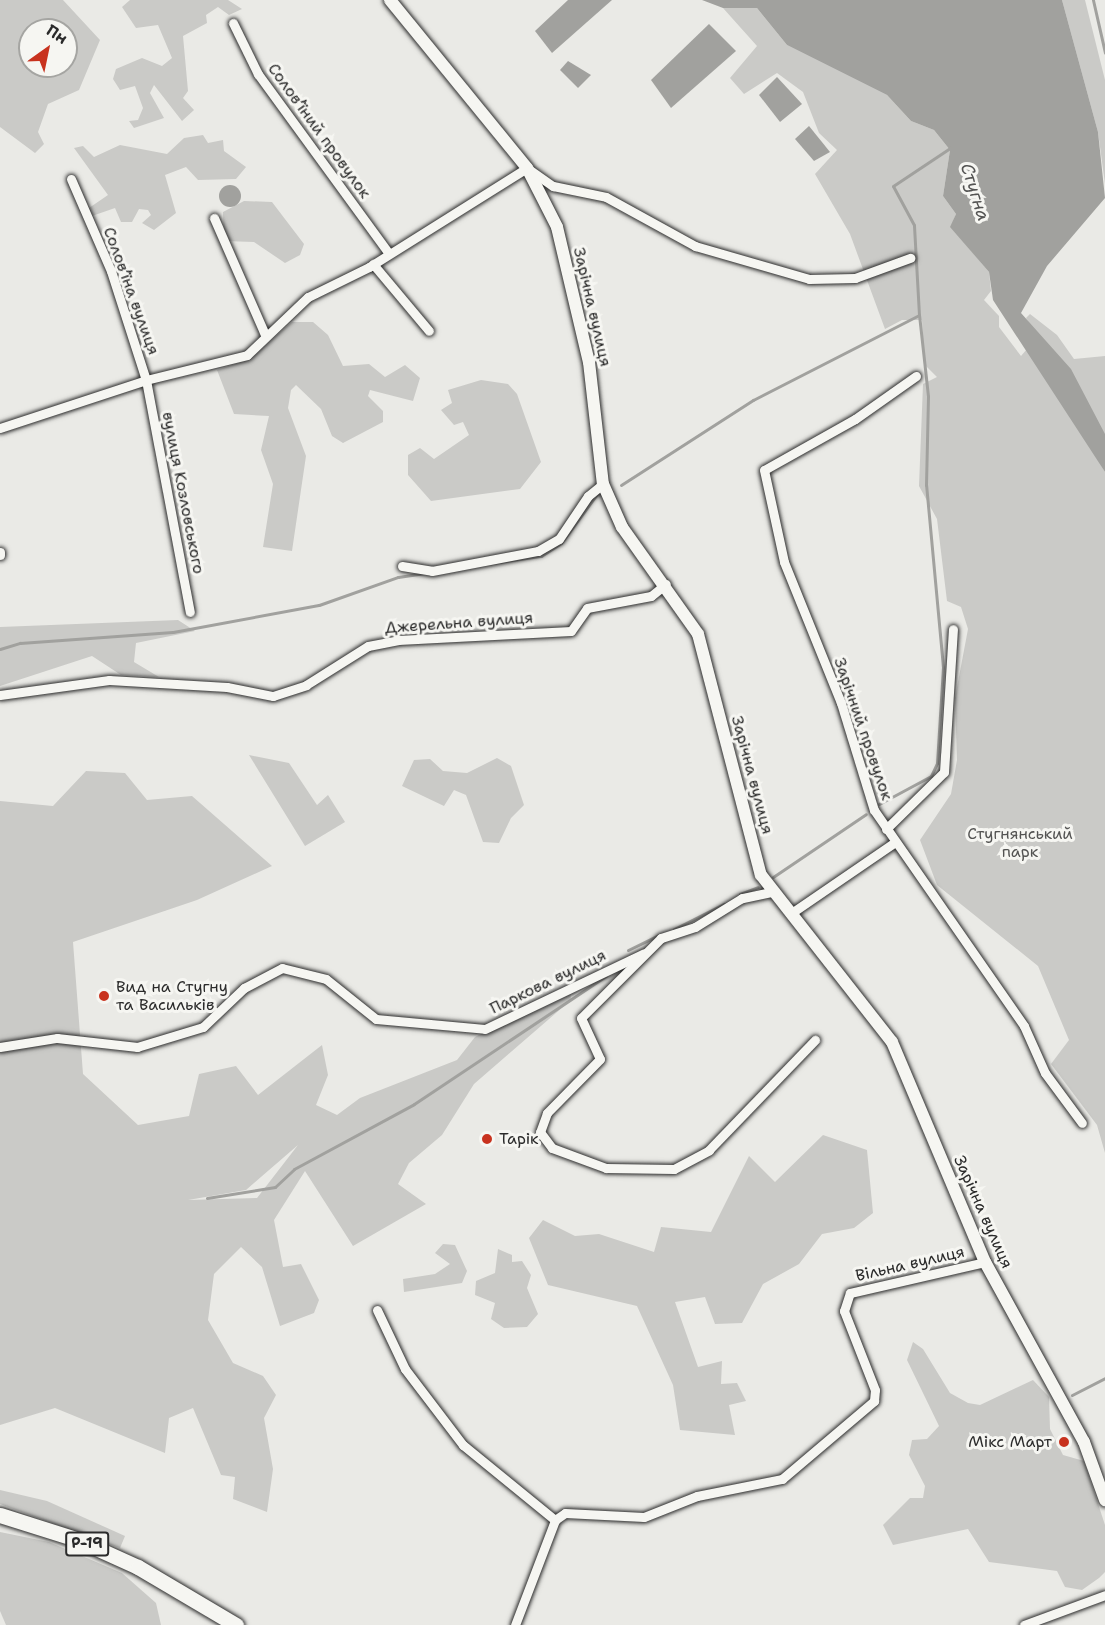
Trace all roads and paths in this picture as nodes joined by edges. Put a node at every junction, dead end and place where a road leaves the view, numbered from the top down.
1 (390, 0) edge
2 (233, 23) dead end
3 (527, 168) junction
4 (71, 179) dead end
5 (214, 218) dead end
6 (388, 252) junction
7 (910, 258) dead end
8 (373, 264) junction
9 (429, 331) dead end
10 (264, 335) junction
11 (916, 376) dead end
12 (146, 380) junction
13 (0, 428) edge
14 (603, 484) junction
15 (402, 566) dead end
16 (666, 584) junction
17 (190, 612) dead end
18 (953, 629) dead end
19 (0, 695) edge
20 (886, 828) junction
21 (895, 842) junction
22 (771, 892) junction
23 (790, 914) junction
24 (649, 951) junction
25 (815, 1040) dead end
26 (0, 1047) edge
27 (1082, 1123) dead end
28 (985, 1262) junction
29 (378, 1310) dead end
30 (1102, 1473) edge
31 (1105, 1500) edge
32 (0, 1515) edge
33 (555, 1520) junction
34 (1105, 1595) edge
35 (236, 1625) edge
36 (514, 1625) edge
37 (1024, 1625) edge

1 - 3 street, Зарічна вулиця
2 - 6 street, Соловʼїний провулок
3 - 6 street
3 - 7 street
3 - 14 street, Зарічна вулиця
4 - 12 street, Соловʼїна вулиця
5 - 10 street
6 - 8 street, Соловʼїна вулиця
8 - 9 street
8 - 10 street, Соловʼїна вулиця
10 - 12 street, Соловʼїна вулиця
11 - 20 street, Зарічний провулок
12 - 13 street, Соловʼїна вулиця
12 - 17 street, вулиця Козловського
14 - 15 street
14 - 16 street, Зарічна вулиця
16 - 19 street, Джерельна вулиця
16 - 22 street, Зарічна вулиця
18 - 20 street
20 - 21 street, Зарічний провулок
21 - 23 street
21 - 27 street, Зарічний провулок
22 - 23 street, Зарічна вулиця
22 - 24 street
23 - 28 street, Зарічна вулиця
24 - 25 street
24 - 26 street, Паркова вулиця
28 - 30 street, Зарічна вулиця
28 - 33 street, Вільна вулиця
29 - 33 street
30 - 31 street, Зарічна вулиця
32 - 35 main road, Р-19
33 - 36 street
34 - 37 street

